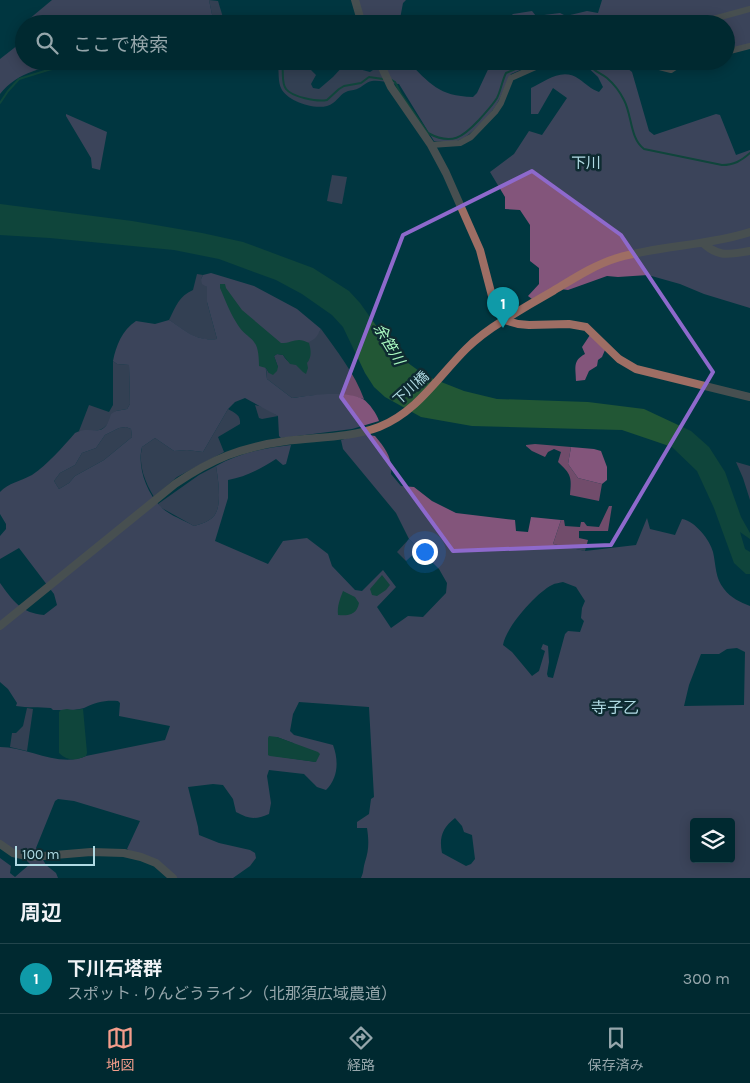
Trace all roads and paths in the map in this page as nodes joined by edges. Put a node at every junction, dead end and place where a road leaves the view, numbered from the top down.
1 (355, 0) edge
2 (750, 9) edge
3 (359, 15) edge
4 (728, 15) edge
5 (750, 46) edge
6 (735, 50) edge
7 (384, 70) edge
8 (529, 70) edge
9 (431, 146) junction
10 (750, 232) edge
11 (703, 243) junction
12 (750, 251) edge
13 (504, 320) junction
14 (750, 398) edge
15 (0, 626) edge
16 (0, 844) edge
17 (173, 878) edge

1 - 3 street
2 - 4 street
5 - 6 street
7 - 9 street
8 - 9 street
9 - 13 street
10 - 11 street, 下川橋
11 - 12 street
11 - 13 street, 下川橋
13 - 14 street
13 - 15 street, 下川橋
16 - 17 street

